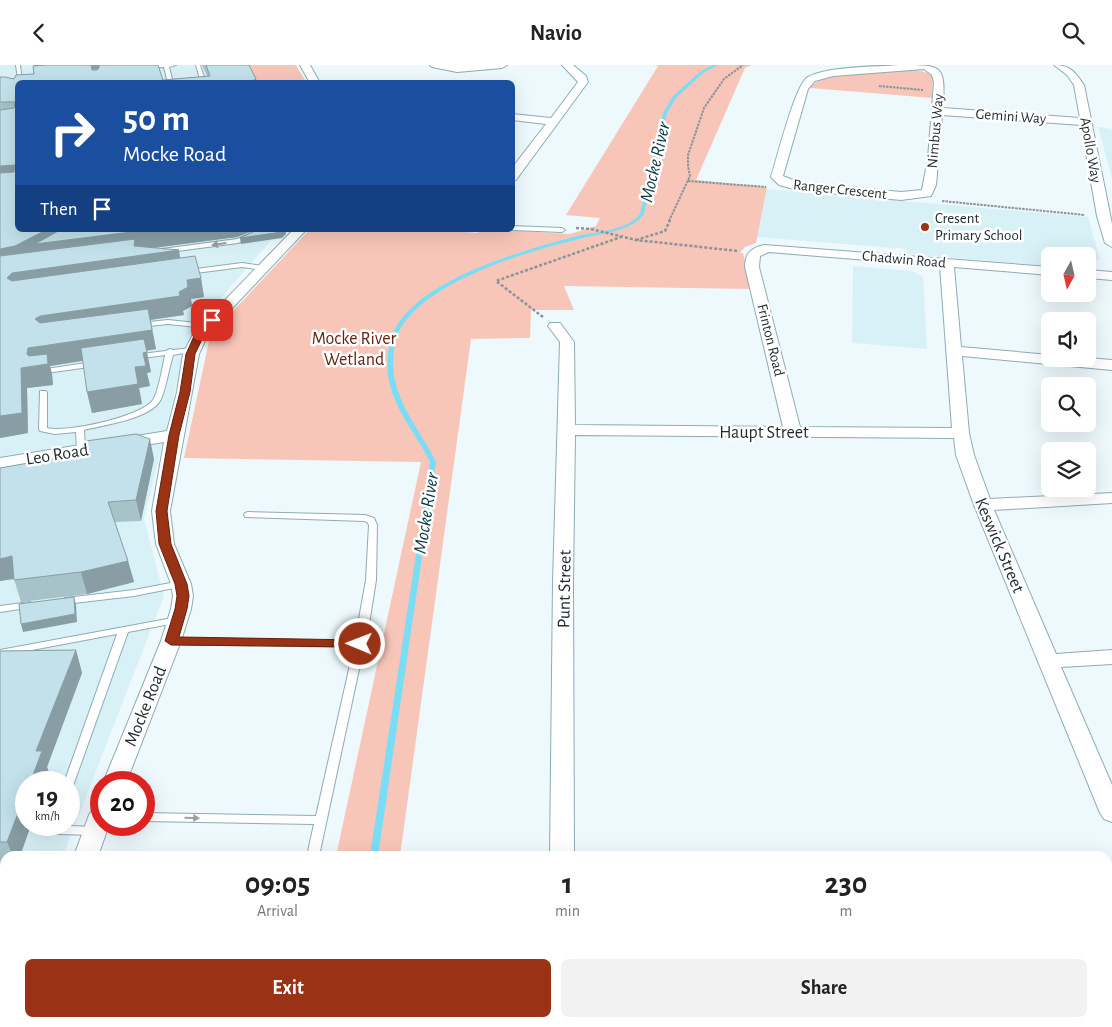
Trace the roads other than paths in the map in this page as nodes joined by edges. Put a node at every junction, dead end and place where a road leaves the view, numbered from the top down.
1 (18, 65) edge
2 (174, 65) edge
3 (198, 65) edge
4 (305, 65) edge
5 (435, 65) edge
6 (502, 65) edge
7 (567, 65) edge
8 (925, 65) edge
9 (1058, 65) edge
10 (166, 66) edge
11 (136, 68) edge
12 (30, 78) edge
13 (20, 79) junction
14 (11, 80) edge
15 (170, 80) edge
16 (203, 80) edge
17 (313, 80) edge
18 (937, 111) junction
19 (515, 117) edge
20 (553, 121) junction
21 (1085, 122) junction
22 (515, 172) edge
23 (917, 195) joint
24 (515, 228) edge
25 (562, 231) road end
26 (260, 232) edge
27 (298, 232) edge
28 (1112, 243) edge
29 (755, 252) joint
30 (151, 253) edge
31 (947, 263) junction
32 (263, 268) junction
33 (1041, 270) edge
34 (178, 273) edge
35 (1096, 275) edge
36 (1112, 276) edge
37 (134, 326) edge
38 (207, 326) junction
39 (555, 326) road end
40 (192, 350) junction
41 (170, 351) junction
42 (955, 351) junction
43 (130, 358) edge
44 (104, 362) edge
45 (1112, 365) edge
46 (37, 372) edge
47 (43, 393) dead end
48 (80, 429) junction
49 (567, 430) junction
50 (793, 432) junction
51 (961, 433) junction
52 (174, 435) junction
53 (81, 450) junction
54 (0, 463) edge
55 (1112, 498) edge
56 (983, 505) junction
57 (248, 515) dead end
58 (181, 584) junction
59 (58, 602) edge
60 (38, 604) edge
61 (0, 609) edge
62 (178, 620) junction
63 (124, 629) junction
64 (171, 641) junction
65 (360, 644) junction
66 (0, 653) edge
67 (1112, 657) edge
68 (1049, 661) junction
69 (73, 771) edge
70 (119, 771) edge
71 (1112, 813) edge
72 (155, 817) edge
73 (321, 820) junction
74 (94, 836) edge
75 (88, 851) edge
76 (314, 851) edge
77 (562, 851) edge

1 - 13 lane
2 - 10 lane
3 - 16 lane
4 - 17 street
5 - 6 street
7 - 20 street
8 - 18 street, Nimbus Way
8 - 23 street, Ranger Crescent
9 - 21 street, Apollo Way
10 - 11 lane
10 - 15 lane
12 - 13 lane
13 - 14 lane
18 - 21 street, Gemini Way
18 - 23 street, Nimbus Way
19 - 20 street
20 - 22 street
21 - 28 street, Apollo Way
24 - 25 lane
26 -> 30 lane
27 - 32 street, Mocke Road
29 - 31 street, Chadwin Road
29 - 50 street, Frinton Road
31 - 33 street, Chadwin Road
31 - 42 street, Keswick Street
32 - 34 lane
32 - 38 street, Mocke Road
35 - 36 street
37 - 38 lane
38 - 40 street, Mocke Road
39 - 49 street, Punt Street
40 - 41 lane
40 - 52 street, Mocke Road
41 - 43 lane
41 - 48 lane
42 - 45 street
42 - 51 street, Keswick Street
44 - 46 lane
47 - 48 lane
48 - 53 lane
49 - 50 street, Haupt Street
49 - 77 street, Punt Street
50 - 51 street, Haupt Street
51 - 56 street, Keswick Street
52 - 53 street, Leo Road
52 - 58 street, Mocke Road
53 - 54 street, Leo Road
55 - 56 street
56 - 68 street, Keswick Street
57 - 65 lane
58 - 59 lane
58 - 62 street, Mocke Road
60 - 61 lane
62 - 63 lane
62 - 64 street, Mocke Road
63 - 66 lane
63 - 69 lane
64 - 65 lane
64 - 70 street, Mocke Road
65 - 73 lane
67 - 68 street
68 - 71 street, Keswick Street
72 -> 73 lane
73 - 76 lane
74 - 75 street

